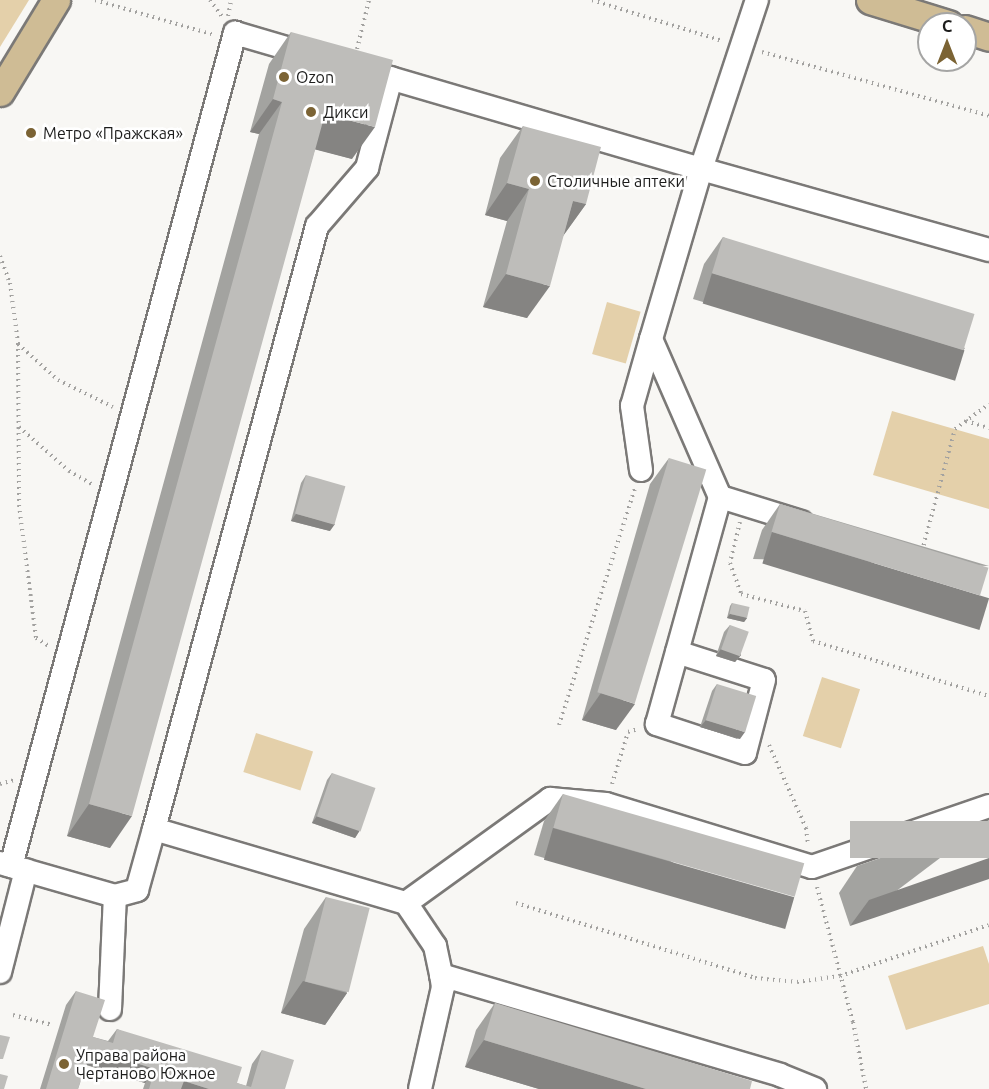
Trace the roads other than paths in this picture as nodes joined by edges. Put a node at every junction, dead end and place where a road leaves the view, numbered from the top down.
1 (56, 0) edge
2 (758, 0) edge
3 (870, 0) edge
4 (917, 14) edge
5 (391, 78) junction
6 (0, 92) edge
7 (701, 169) junction
8 (989, 250) edge
9 (651, 339) junction
10 (641, 470) road end
11 (720, 497) junction
12 (821, 529) edge
13 (677, 652) junction
14 (989, 806) edge
15 (154, 830) junction
16 (12, 866) edge
17 (115, 896) junction
18 (406, 903) junction
19 (0, 972) edge
20 (441, 975) junction
21 (110, 1009) dead end
22 (420, 1089) edge
23 (815, 1089) edge

1 - 6 main road
2 - 7 lane
3 - 4 main road
5 - 7 lane
5 - 15 lane
5 - 16 lane
7 - 8 lane
7 - 9 lane
9 - 10 lane
9 - 11 lane
11 - 12 lane
11 - 13 lane
13 - 13 lane
14 - 18 lane
15 - 17 lane
15 - 18 lane
16 - 17 lane
16 - 19 lane
17 - 21 lane
18 - 20 lane
20 - 22 lane
20 - 23 lane

